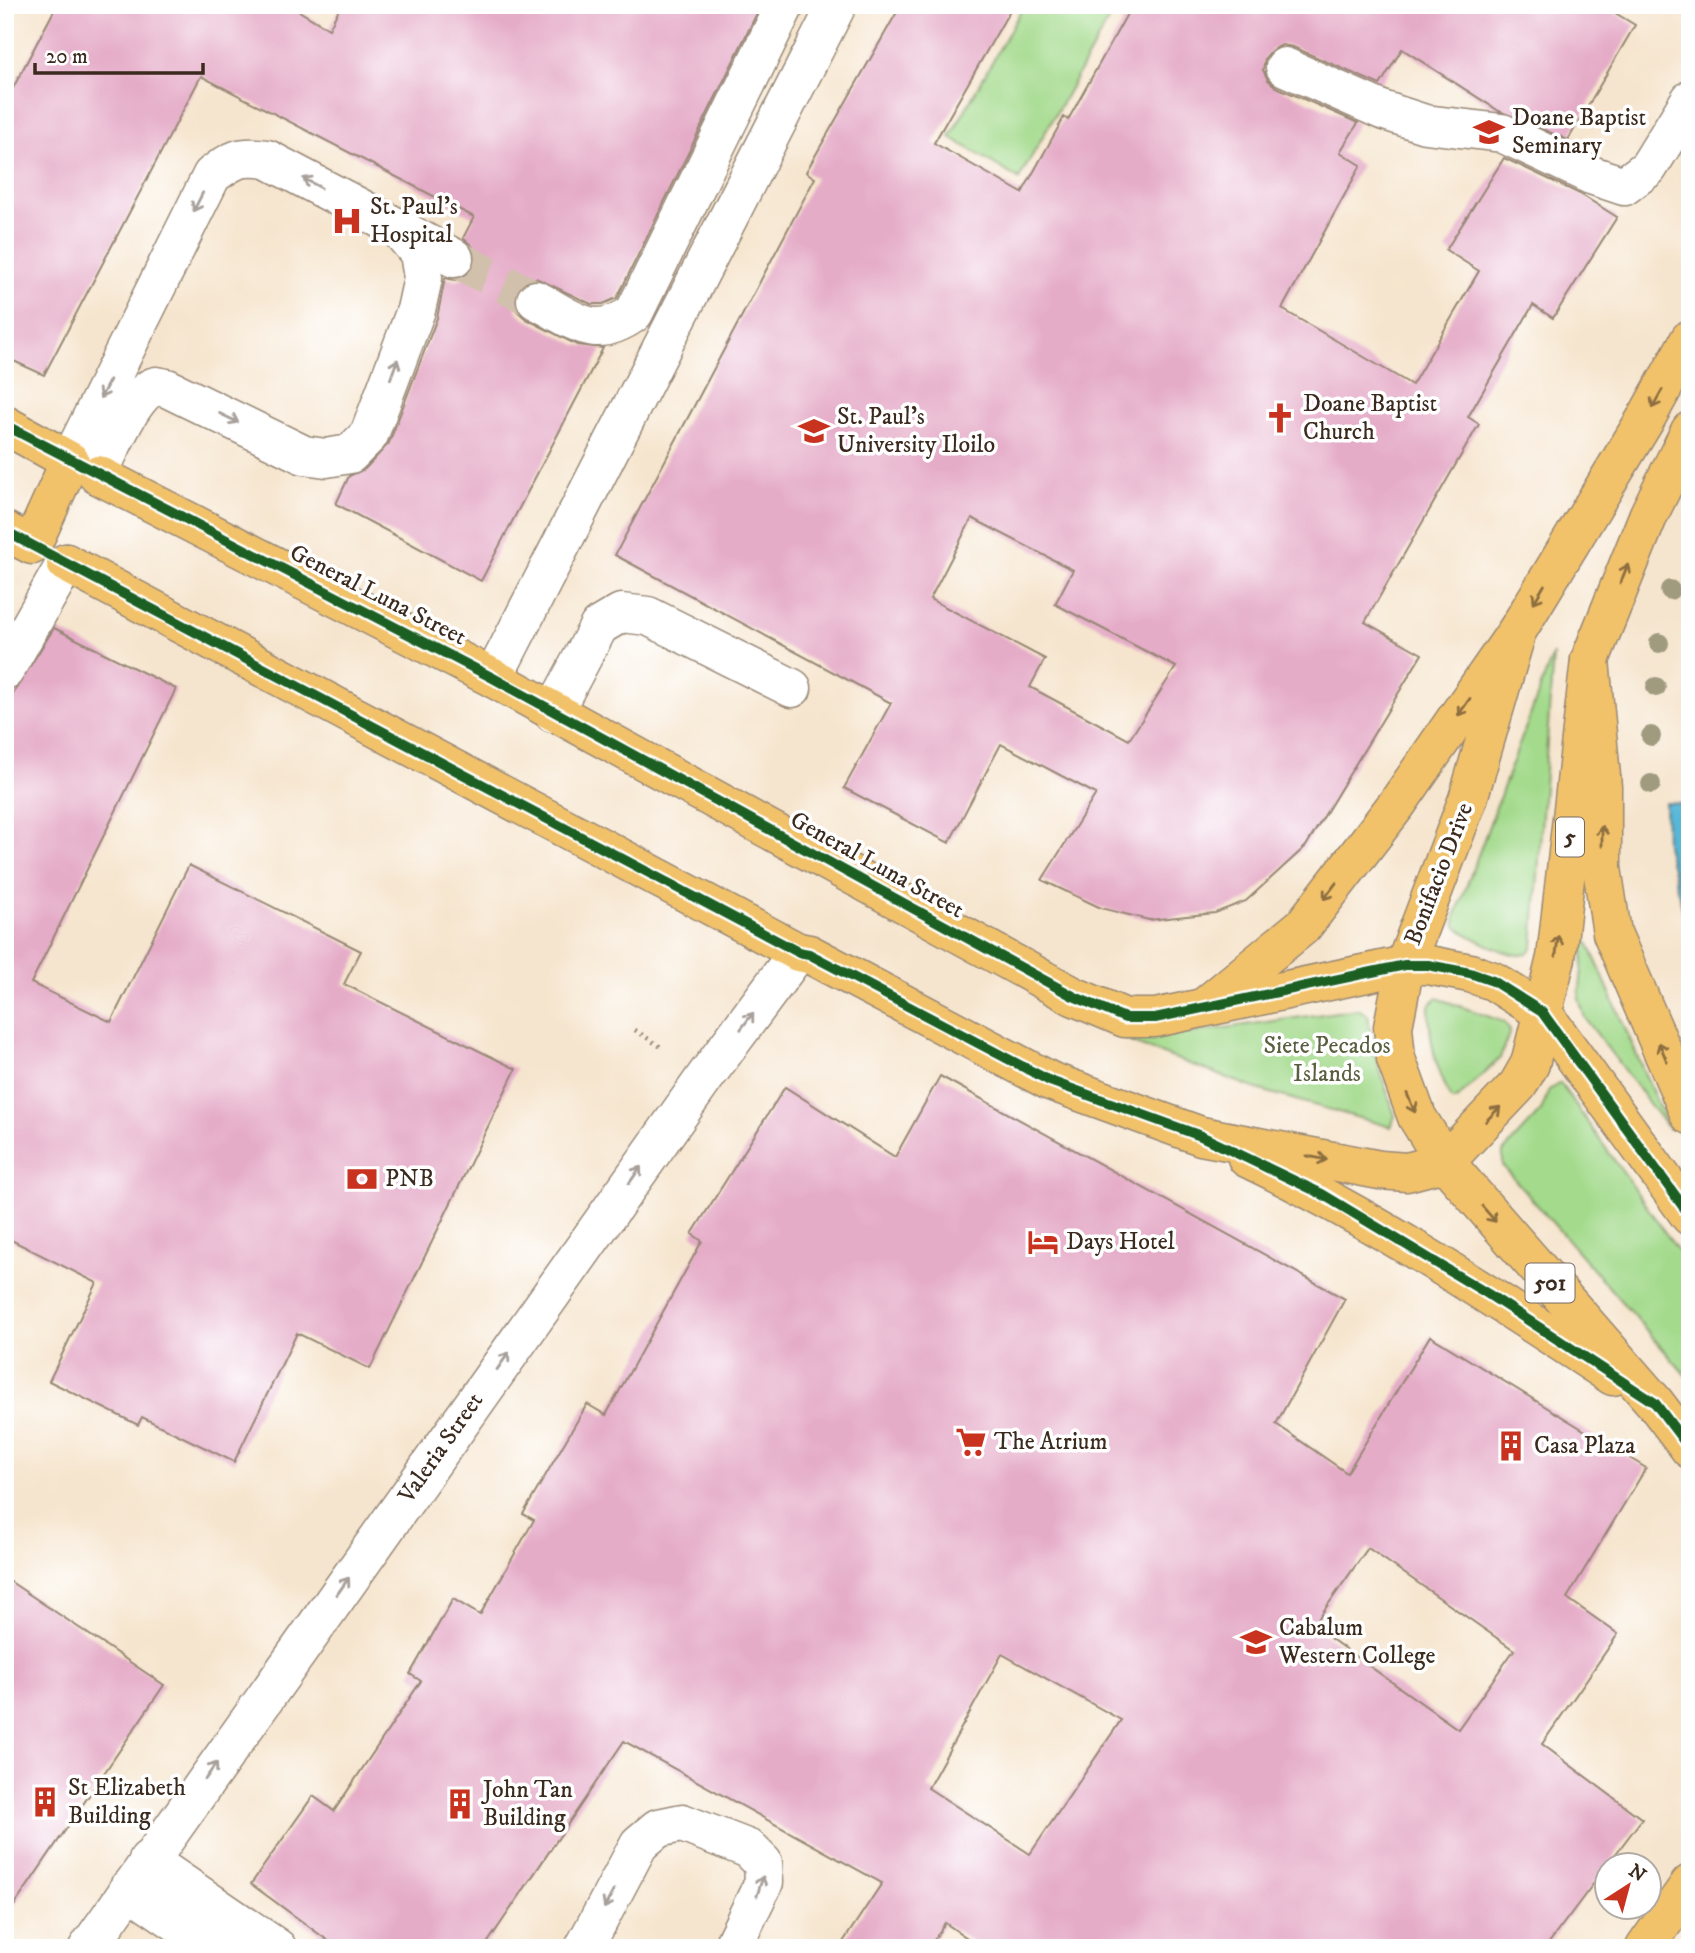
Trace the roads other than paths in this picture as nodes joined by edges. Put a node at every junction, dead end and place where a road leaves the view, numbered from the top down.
1 (785, 5) edge
2 (837, 5) edge
3 (1285, 67) dead end
4 (1690, 100) edge
5 (398, 228) junction
6 (454, 258) tunnel mouth
7 (536, 300) tunnel mouth
8 (1690, 340) edge
9 (5, 425) edge
10 (1690, 431) edge
11 (84, 468) junction
12 (19, 538) edge
13 (66, 563) junction
14 (1517, 631) junction
15 (1590, 660) junction
16 (5, 670) edge
17 (494, 678) junction
18 (792, 688) dead end
19 (553, 713) junction
20 (798, 952) junction
21 (1405, 965) junction
22 (1203, 1008) junction
23 (1542, 1012) junction
24 (1690, 1115) edge
25 (1201, 1136) junction
26 (1445, 1162) junction
27 (1690, 1216) edge
28 (1655, 1403) junction
29 (1690, 1449) edge
30 (138, 1874) junction
31 (1690, 1884) edge
32 (88, 1948) edge
33 (215, 1948) edge
34 (277, 1948) edge
35 (584, 1948) edge
36 (732, 1948) edge
37 (1645, 1948) edge

1 - 7 street
2 - 17 street
3 - 4 street
5 - 6 street
5 -> 11 street
11 -> 5 street
8 -> 14 main road, Bonifacio Drive
9 - 11 main road, General Luna Street
15 -> 10 main road, 5
11 - 12 main road
11 - 17 main road, General Luna Street
12 - 13 main road
13 - 16 street
13 - 20 main road
14 - 21 main road, Bonifacio Drive
14 -> 22 main road
23 -> 15 main road, 5
24 -> 15 main road
17 - 19 main road, General Luna Street
18 - 19 street
19 - 22 main road, General Luna Street
20 - 25 main road
30 -> 20 street, Valeria Street
21 - 22 main road, General Luna Street
21 - 23 main road, General Luna Street
21 -> 26 main road, Bonifacio Drive
26 -> 23 main road, 5
23 - 27 main road, General Luna Street
25 -> 26 main road
25 - 28 main road
26 -> 28 main road, 501
28 - 29 main road, 501
30 - 32 street, Valeria Street
30 - 33 street
30 - 34 street
31 - 37 main road
36 -> 35 street

